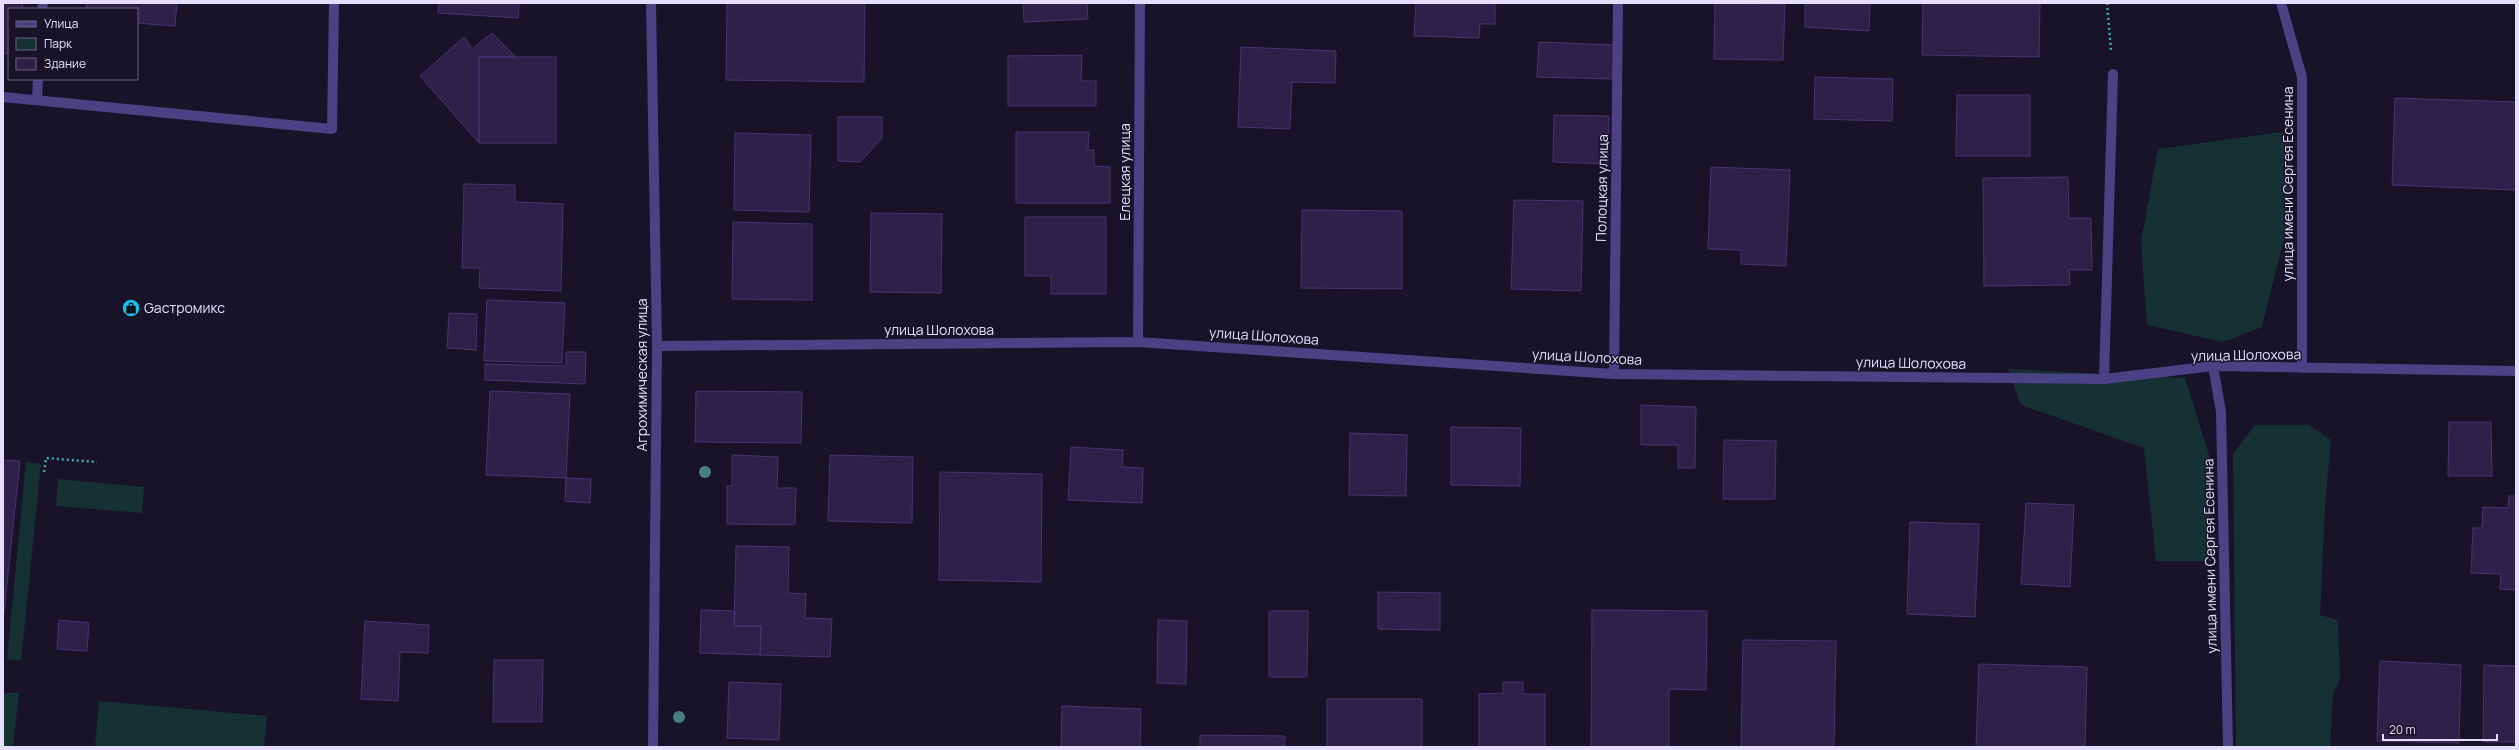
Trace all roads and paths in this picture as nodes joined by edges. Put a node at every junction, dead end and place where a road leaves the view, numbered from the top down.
1 (334, 3) edge
2 (651, 3) edge
3 (1140, 3) edge
4 (1618, 3) edge
5 (2107, 3) edge
6 (2281, 3) edge
7 (2113, 74) joint
8 (38, 80) edge
9 (3, 97) edge
10 (37, 100) junction
11 (1138, 342) junction
12 (657, 346) junction
13 (2213, 366) junction
14 (2302, 368) junction
15 (2516, 370) edge
16 (1614, 374) junction
17 (2104, 379) junction
18 (97, 462) dead end
19 (44, 472) dead end
20 (653, 747) edge
21 (2228, 747) edge

1 - 10 street
2 - 12 street, Агрохимическая улица
3 - 11 street, Елецкая улица
4 - 16 street, Полоцкая улица
5 - 7 path
6 - 14 street, улица имени Сергея Есенина
7 - 17 street
8 - 10 street
9 - 10 street
11 - 12 street, улица Шолохова
11 - 16 street, улица Шолохова
12 - 20 street, Агрохимическая улица
13 - 14 street, улица Шолохова
13 - 17 street, улица Шолохова
13 - 21 street, улица имени Сергея Есенина
14 - 15 street, улица Шолохова
16 - 17 street, улица Шолохова
18 - 19 path

